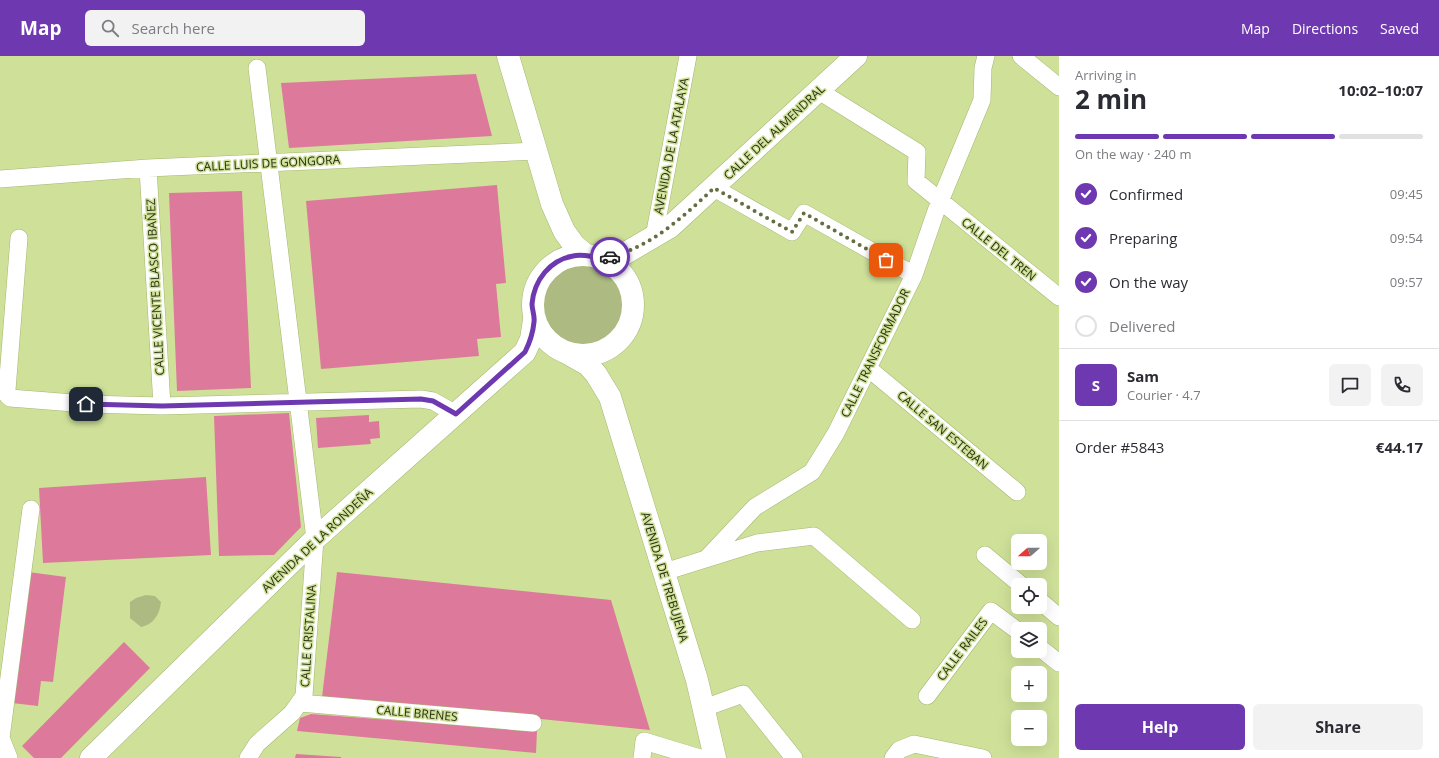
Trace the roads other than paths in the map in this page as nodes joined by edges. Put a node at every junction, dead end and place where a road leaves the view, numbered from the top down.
1 (508, 56) edge
2 (688, 56) edge
3 (856, 56) edge
4 (986, 56) edge
5 (1021, 56) edge
6 (257, 68) dead end
7 (1059, 87) edge
8 (818, 91) junction
9 (537, 151) junction
10 (268, 163) junction
11 (148, 168) junction
12 (0, 179) edge
13 (714, 188) junction
14 (940, 200) junction
15 (552, 204) junction
16 (654, 237) junction
17 (19, 238) dead end
18 (595, 257) junction
19 (552, 265) junction
20 (914, 275) junction
21 (629, 287) junction
22 (1059, 297) edge
23 (534, 320) junction
24 (616, 343) junction
25 (568, 353) junction
26 (868, 368) junction
27 (610, 397) junction
28 (298, 402) junction
29 (162, 406) junction
30 (456, 414) junction
31 (1017, 492) dead end
32 (31, 509) dead end
33 (315, 539) junction
34 (985, 555) dead end
35 (708, 557) junction
36 (664, 572) junction
37 (1013, 578) edge
38 (1047, 607) edge
39 (1059, 617) edge
40 (912, 620) dead end
41 (1011, 626) edge
42 (1047, 654) edge
43 (1059, 663) edge
44 (928, 696) dead end
45 (300, 703) junction
46 (704, 708) junction
47 (534, 723) dead end
48 (896, 754) edge
49 (9, 758) edge
50 (90, 758) edge
51 (248, 758) edge
52 (642, 758) edge
53 (700, 758) edge
54 (715, 758) edge
55 (794, 758) edge
56 (983, 758) edge

1 - 9 street
2 - 16 street, AVENIDA DE LA ATALAYA
3 - 8 street, CALLE DEL ALMENDRAL
4 - 14 street, CALLE TRANSFORMADOR
5 - 7 street
6 - 10 street, CALLE CRISTALINA
8 - 13 street, CALLE DEL ALMENDRAL
8 - 14 street, CALLE DEL TREN
9 - 10 street, CALLE LUIS DE GONGORA
9 - 15 street
10 - 11 street, CALLE LUIS DE GONGORA
10 - 28 street, CALLE CRISTALINA
11 - 12 street, CALLE LUIS DE GONGORA
11 - 29 street, CALLE VICENTE BLASCO IBAÑEZ
13 - 16 street, CALLE DEL ALMENDRAL
13 - 20 street
14 - 20 street, CALLE TRANSFORMADOR
14 - 22 street, CALLE DEL TREN
15 - 18 street
15 - 19 street
16 - 18 street, CALLE DEL ALMENDRAL
16 - 21 street
17 - 29 street
18 - 19 street
18 - 21 street
19 - 23 street
20 - 26 street, CALLE TRANSFORMADOR
21 - 24 street
23 - 25 street
23 - 30 street, AVENIDA DE LA RONDEÑA
24 - 25 street
24 - 27 street, AVENIDA DE TREBUJENA
25 - 27 street, AVENIDA DE TREBUJENA
26 - 31 street, CALLE SAN ESTEBAN
26 - 35 street, CALLE TRANSFORMADOR
27 - 36 street, AVENIDA DE TREBUJENA
28 - 29 street
28 - 30 street
28 - 33 street, CALLE CRISTALINA
30 - 33 street, AVENIDA DE LA RONDEÑA
32 - 49 street
33 - 45 street, CALLE CRISTALINA
33 - 50 street, AVENIDA DE LA RONDEÑA
34 - 37 street
35 - 36 street
35 - 40 street
36 - 46 street, AVENIDA DE TREBUJENA
38 - 39 street
41 - 44 street, CALLE RAILES
42 - 43 street
45 - 47 street, CALLE BRENES
45 - 51 street, CALLE CRISTALINA
46 - 54 street, AVENIDA DE TREBUJENA
46 - 55 street
48 - 56 street
52 - 53 street

